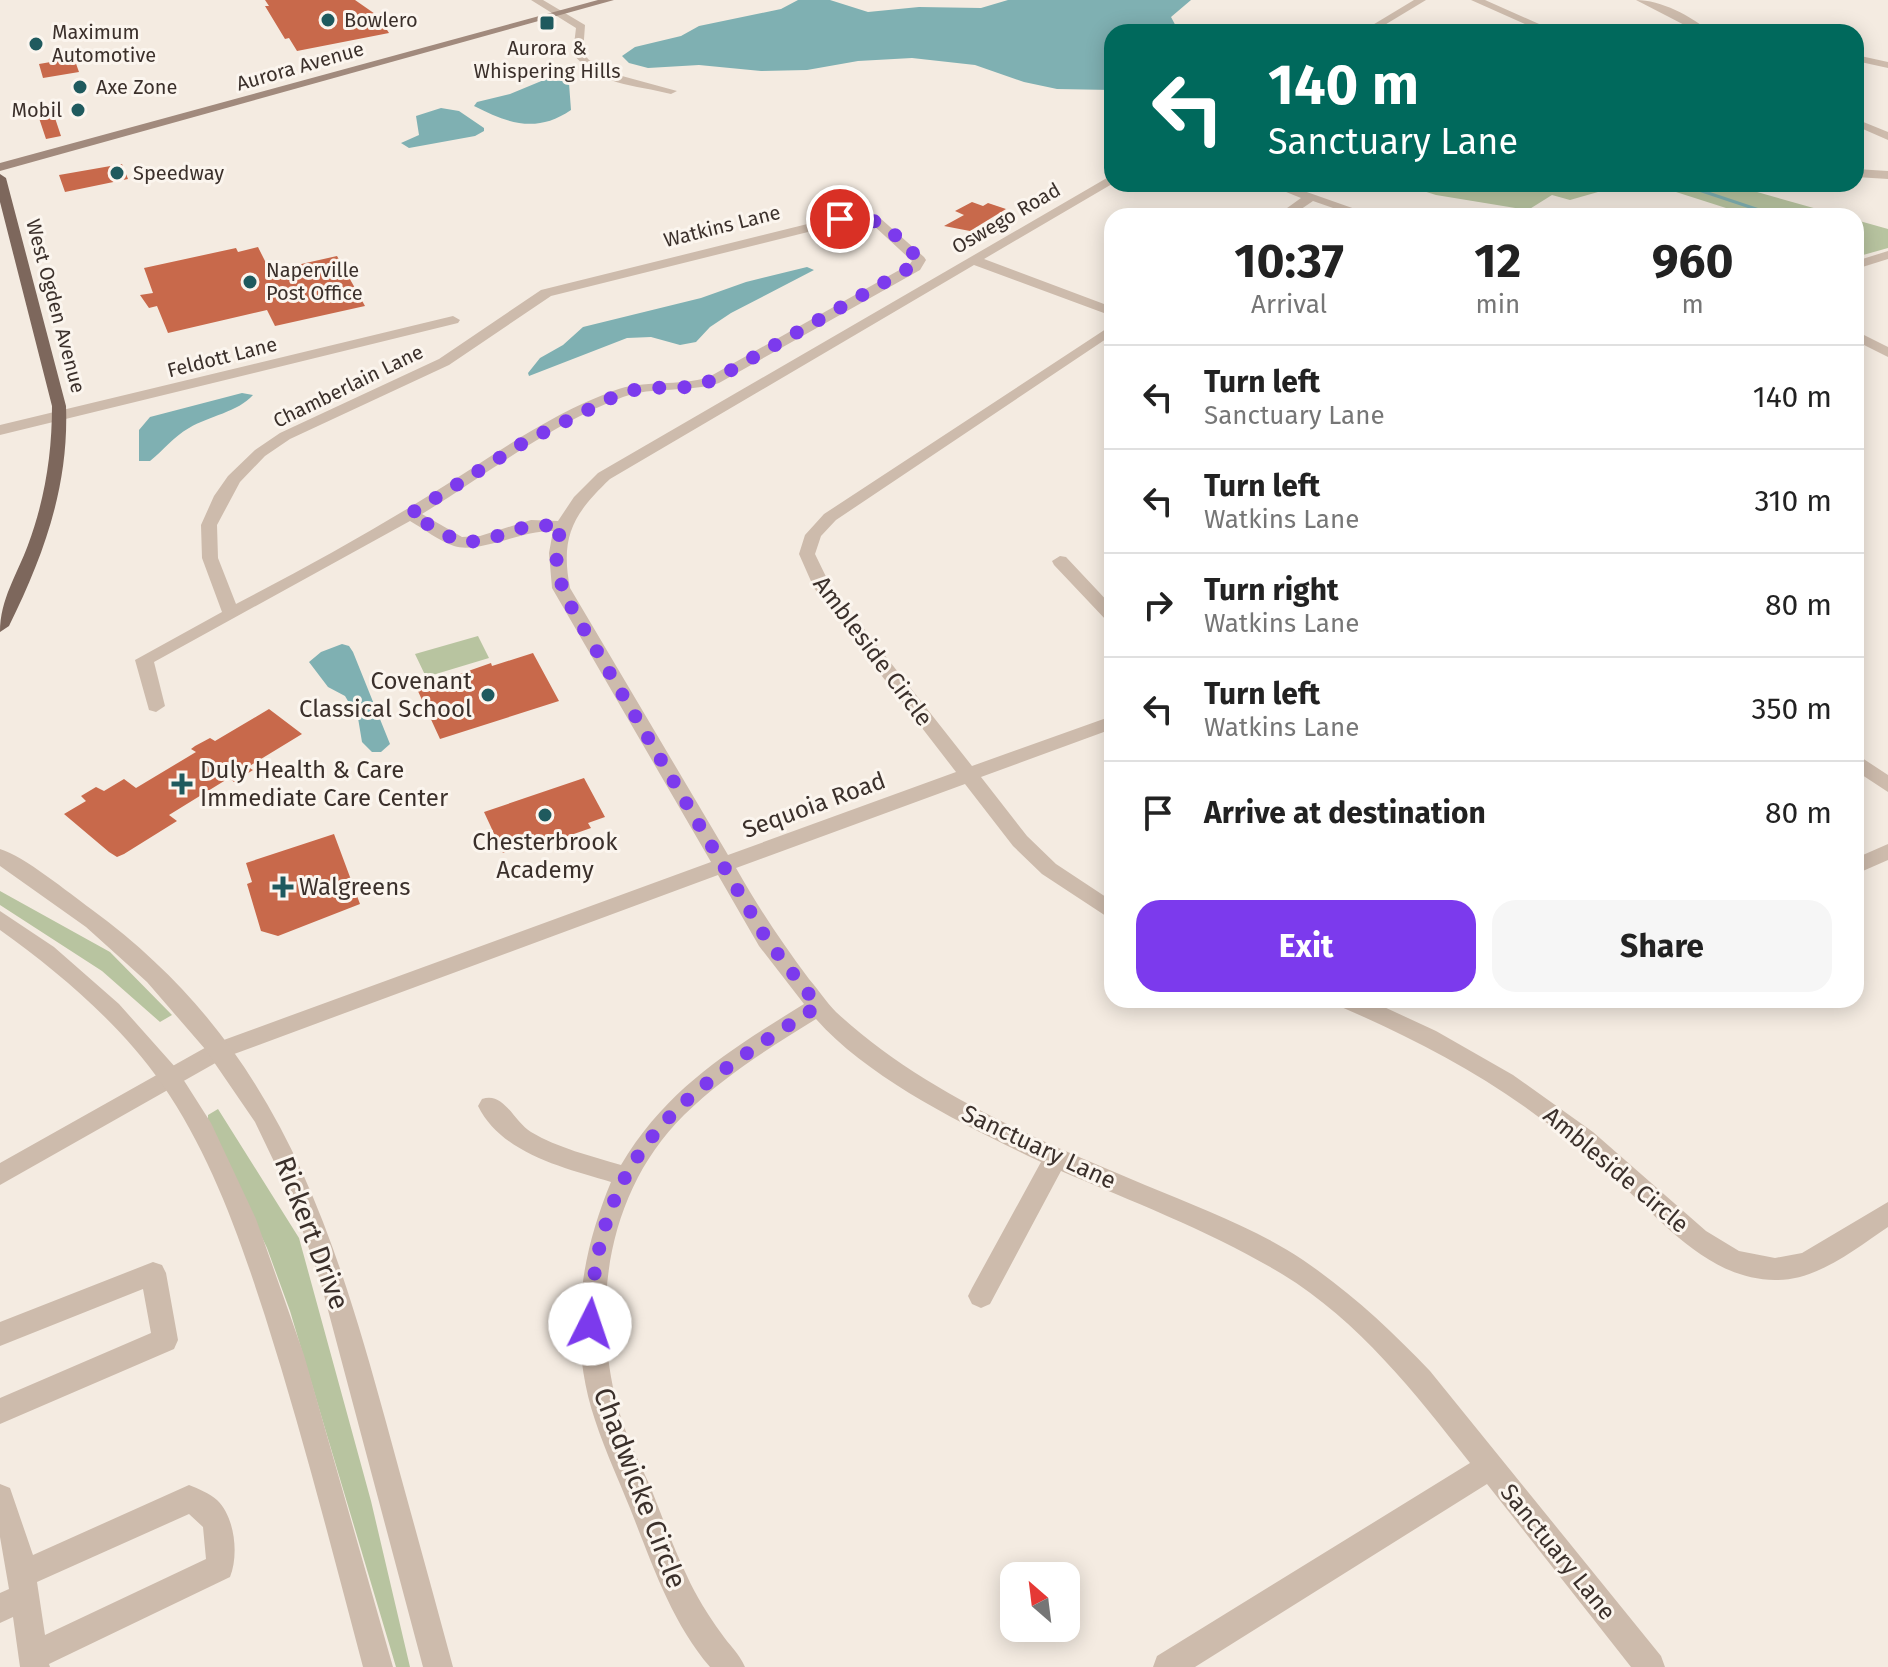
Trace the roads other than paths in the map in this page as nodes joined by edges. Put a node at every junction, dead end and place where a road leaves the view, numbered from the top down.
1 (536, 0) edge
2 (609, 0) edge
3 (1421, 0) edge
4 (1476, 0) edge
5 (1641, 0) edge
6 (1671, 2) dead end
7 (1655, 6) junction
8 (560, 13) junction
9 (1380, 24) edge
10 (1533, 24) edge
11 (1690, 24) edge
12 (1864, 60) edge
13 (1888, 65) edge
14 (671, 91) dead end
15 (1864, 126) edge
16 (1888, 136) edge
17 (0, 167) edge
18 (1864, 174) edge
19 (1888, 175) edge
20 (0, 178) edge
21 (1104, 184) edge
22 (1296, 192) edge
23 (1311, 197) junction
24 (1294, 208) edge
25 (1345, 208) edge
26 (1888, 255) edge
27 (973, 260) junction
28 (1864, 262) edge
29 (1104, 309) edge
30 (453, 320) dead end
31 (1104, 334) edge
32 (1864, 340) edge
33 (1888, 353) edge
34 (444, 362) joint
35 (60, 416) junction
36 (0, 430) edge
37 (410, 514) junction
38 (562, 526) junction
39 (1060, 561) dead end
40 (1104, 608) edge
41 (231, 613) junction
42 (0, 626) edge
43 (156, 706) dead end
44 (1104, 725) edge
45 (1864, 767) edge
46 (967, 776) junction
47 (1888, 785) edge
48 (1888, 851) edge
49 (0, 856) edge
50 (1864, 863) edge
51 (724, 866) junction
52 (1104, 907) edge
53 (0, 919) edge
54 (818, 1006) junction
55 (1365, 1008) edge
56 (218, 1051) junction
57 (170, 1078) junction
58 (490, 1106) dead end
59 (1056, 1158) junction
60 (0, 1175) edge
61 (624, 1176) junction
62 (1888, 1213) edge
63 (981, 1296) dead end
64 (0, 1334) edge
65 (0, 1411) edge
66 (1490, 1466) junction
67 (0, 1498) edge
68 (16, 1593) edge
69 (34, 1662) edge
70 (378, 1667) edge
71 (438, 1667) edge
72 (730, 1667) edge
73 (1168, 1667) edge
74 (1650, 1667) edge

1 - 8 street
2 - 8 main road, Aurora Avenue
3 - 9 street
4 - 10 street
5 - 7 street
6 - 7 street
7 - 11 street
8 - 14 street
8 - 17 main road, Aurora Avenue
12 - 13 street
15 - 16 street
18 - 19 street
20 - 35 main road, West Ogden Avenue
21 - 27 street, Oswego Road
22 - 23 street
23 - 24 street
23 - 25 street
26 - 28 street
27 - 29 street
27 - 38 street, Oswego Road
30 - 35 street, Feldott Lane
31 - 46 street, Ambleside Circle
32 - 33 street
34 - 37 street, Watkins Lane
34 - 41 street, Chamberlain Lane
35 - 36 street, Feldott Lane
35 - 42 main road, West Ogden Avenue
37 - 38 street
37 - 41 street, Watkins Lane
38 - 51 street, Sanctuary Lane
39 - 40 street
41 - 43 street, Watkins Lane
44 - 46 street, Sequoia Road
45 - 47 street
46 - 51 street, Sequoia Road
46 - 52 street, Ambleside Circle
48 - 50 street
49 - 56 street, Rickert Drive
51 - 54 street, Sanctuary Lane
51 - 56 street, Sequoia Road
53 - 57 street
54 - 59 street, Sanctuary Lane
54 - 61 street, Chadwicke Circle
55 - 62 street, Ambleside Circle
56 - 57 street, Sequoia Road
56 - 71 street, Rickert Drive
57 - 60 street, Sequoia Road
57 - 70 street
58 - 61 street
59 - 63 street
59 - 66 street, Sanctuary Lane
61 - 72 street, Chadwicke Circle
64 - 65 street
66 - 73 street
66 - 74 street, Sanctuary Lane
67 - 68 street
68 - 69 street
68 - 69 street

